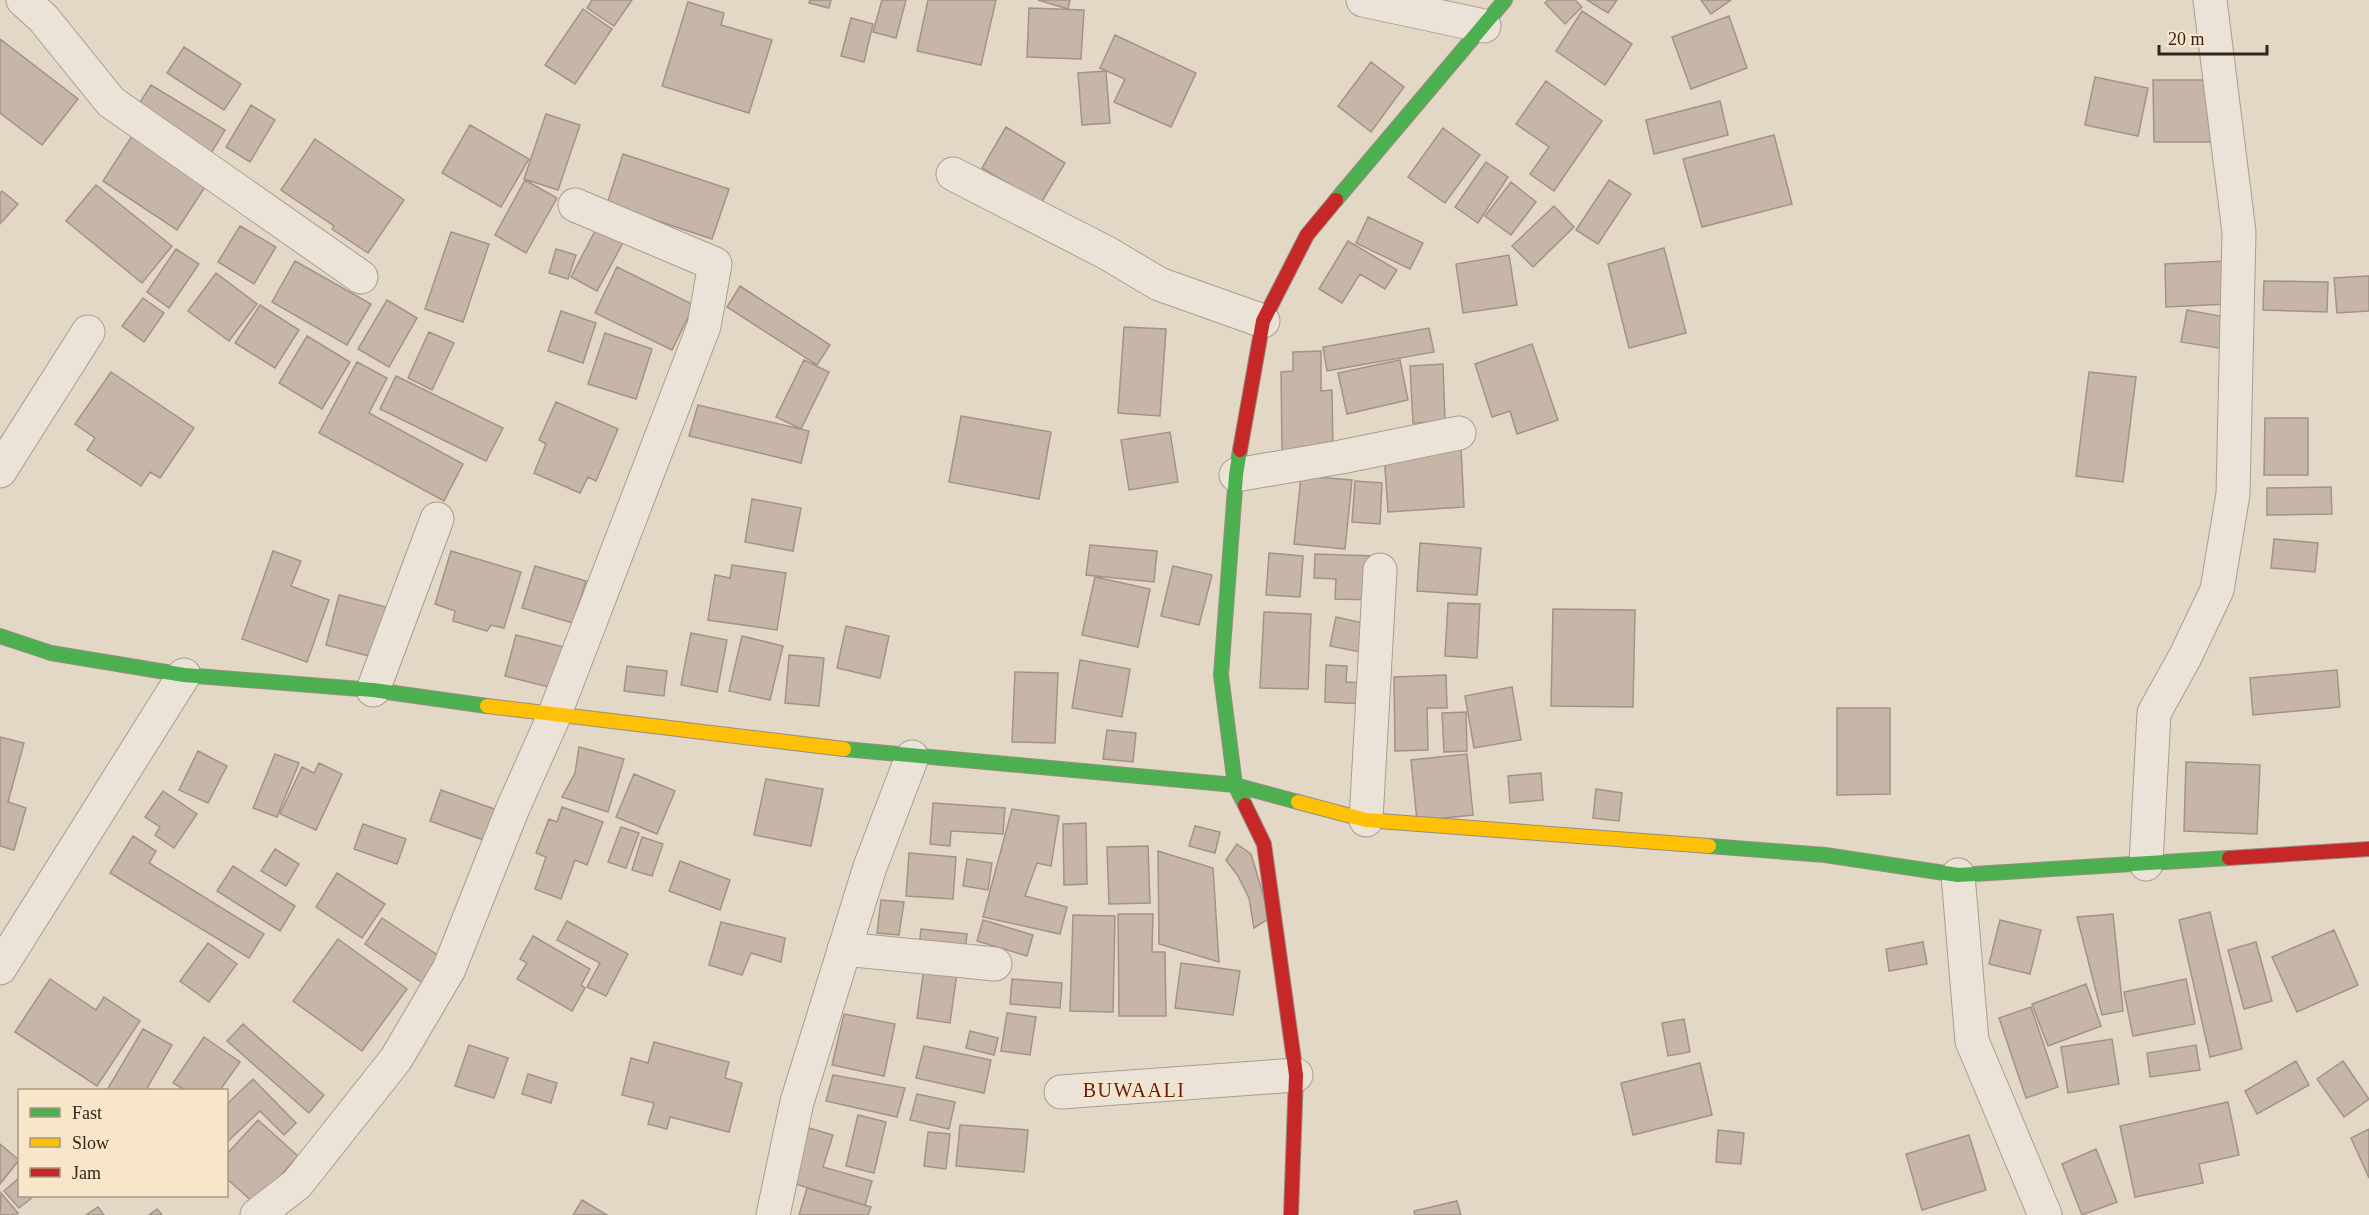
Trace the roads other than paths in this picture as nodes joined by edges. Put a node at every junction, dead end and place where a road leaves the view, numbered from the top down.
1 (23, 0) edge
2 (1363, 0) edge
3 (1505, 0) edge
4 (2210, 0) edge
5 (1484, 26) junction
6 (953, 174) dead end
7 (575, 205) dead end
8 (361, 277) dead end
9 (1263, 321) junction
10 (88, 332) dead end
11 (1459, 433) dead end
12 (0, 471) edge
13 (1236, 475) junction
14 (437, 519) dead end
15 (1380, 570) dead end
16 (0, 636) edge
17 (184, 675) junction
18 (373, 690) junction
19 (554, 716) junction
20 (912, 757) junction
21 (1235, 785) junction
22 (1366, 820) junction
23 (2369, 849) edge
24 (2146, 864) junction
25 (1958, 875) junction
26 (844, 948) junction
27 (995, 964) dead end
28 (0, 968) edge
29 (1296, 1075) junction
30 (1061, 1092) dead end
31 (257, 1215) edge
32 (774, 1215) edge
33 (1291, 1215) edge
34 (2045, 1215) edge

1 - 8 street
2 - 5 street
3 - 5 street
4 - 24 street
5 - 9 street
6 - 9 street
7 - 19 street
9 - 13 street
10 - 12 street
11 - 13 street
13 - 21 street
14 - 18 street
15 - 22 street
16 - 17 street
17 - 18 street
17 - 28 street
18 - 19 street
19 - 20 street
19 - 31 street
20 - 21 street
20 - 26 street
21 - 22 street
21 - 29 street
22 - 25 street
23 - 24 street
24 - 25 street
25 - 34 street
26 - 27 street
26 - 32 street
29 - 30 street
29 - 33 street

